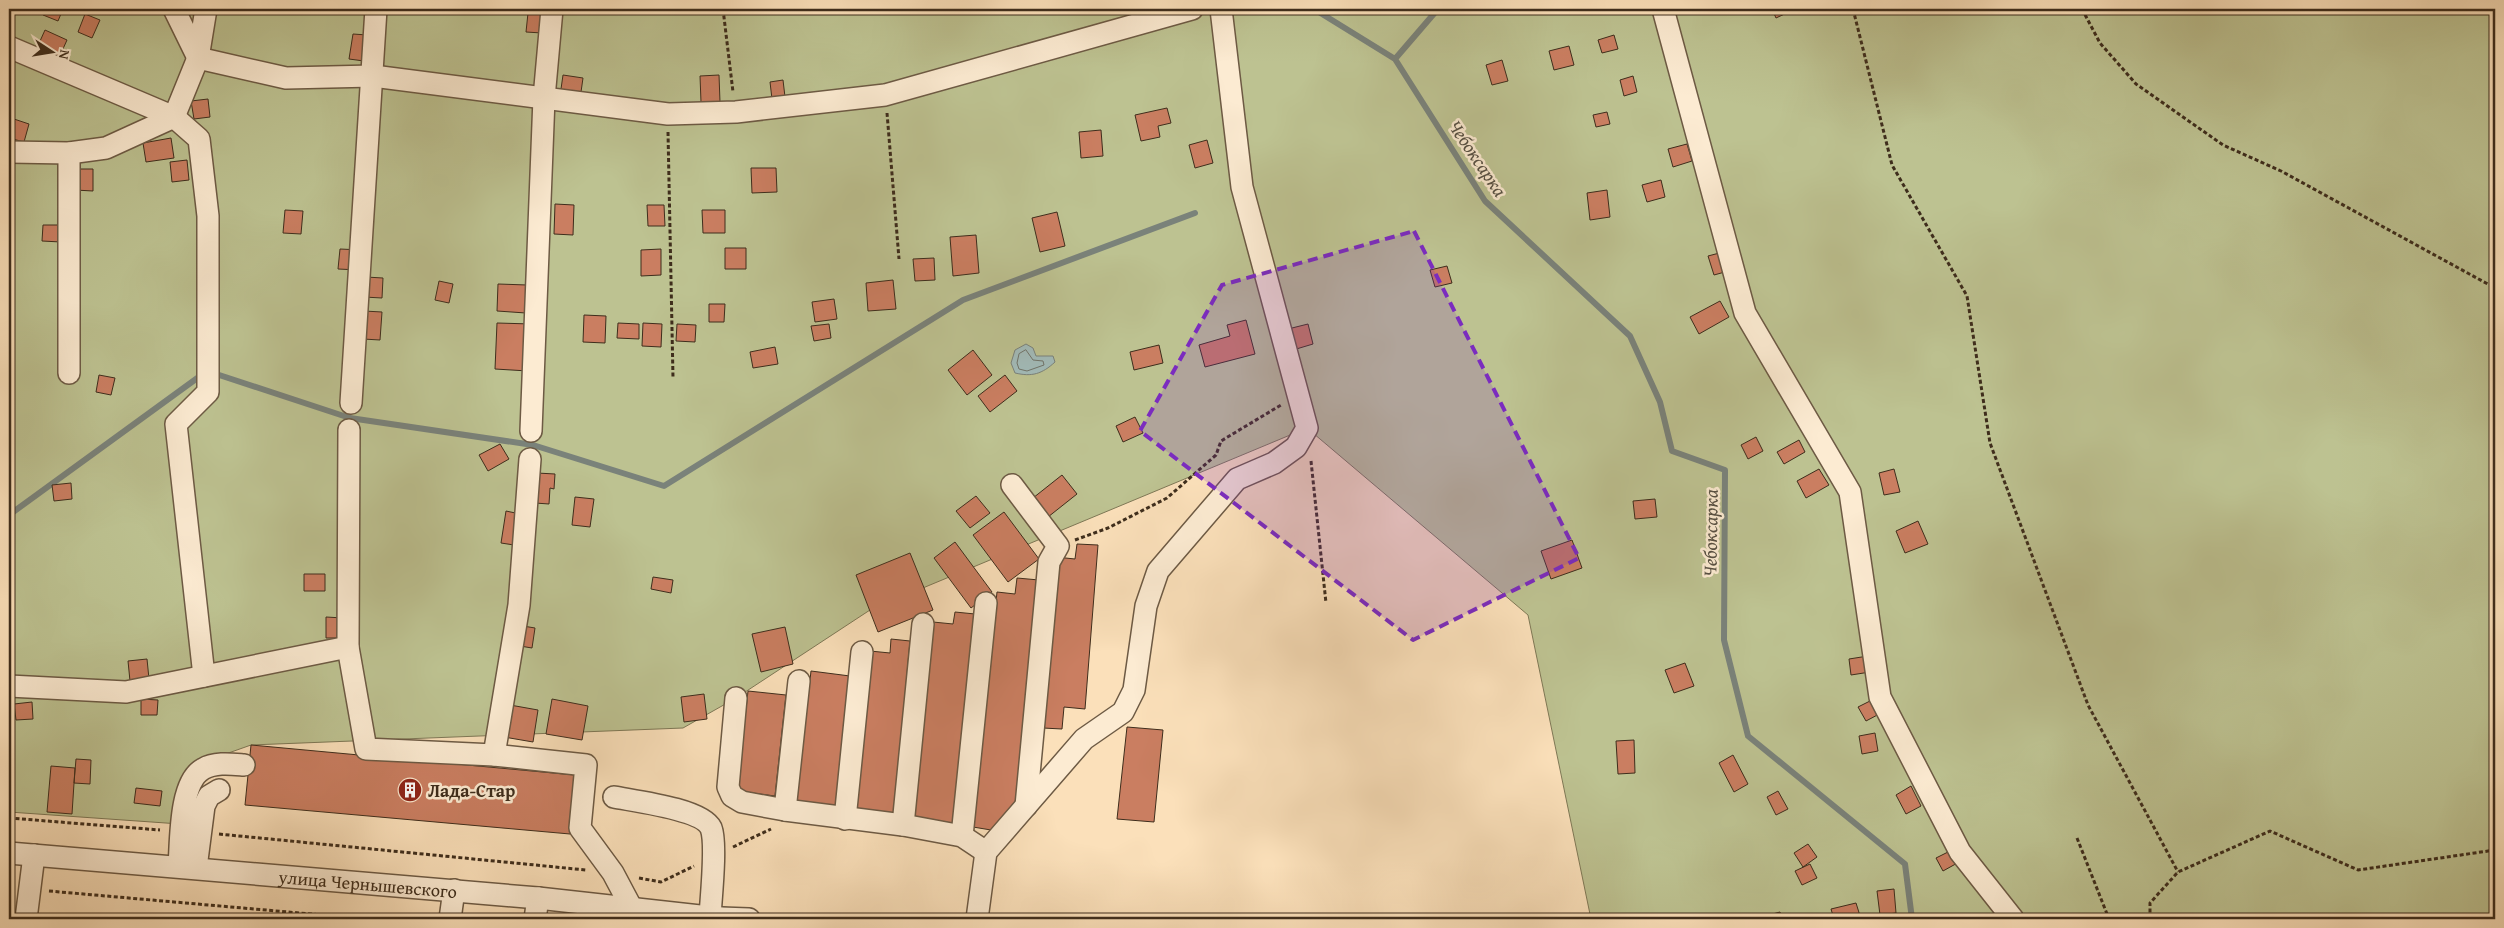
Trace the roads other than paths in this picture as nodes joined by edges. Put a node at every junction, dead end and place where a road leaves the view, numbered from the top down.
1 (175, 9) edge
2 (206, 9) edge
3 (376, 9) edge
4 (552, 9) edge
5 (1192, 9) edge
6 (1221, 9) edge
7 (1663, 9) edge
8 (9, 48) edge
9 (198, 58) junction
10 (373, 76) junction
11 (544, 98) junction
12 (174, 117) junction
13 (9, 152) edge
14 (69, 153) junction
15 (70, 373) dead end
16 (351, 403) dead end
17 (349, 430) dead end
18 (531, 431) dead end
19 (530, 459) dead end
20 (1012, 485) dead end
21 (986, 603) dead end
22 (923, 624) dead end
23 (348, 647) junction
24 (862, 652) dead end
25 (204, 676) junction
26 (799, 681) dead end
27 (9, 686) edge
28 (736, 698) dead end
29 (494, 755) junction
30 (244, 765) dead end
31 (219, 790) dead end
32 (614, 797) dead end
33 (1026, 806) junction
34 (785, 810) junction
35 (845, 819) junction
36 (903, 825) junction
37 (191, 832) junction
38 (962, 836) junction
39 (986, 852) junction
40 (9, 853) edge
41 (34, 855) junction
42 (187, 867) junction
43 (454, 890) junction
44 (538, 898) junction
45 (631, 907) junction
46 (719, 918) edge
47 (26, 919) edge
48 (450, 919) edge
49 (535, 919) edge
50 (749, 919) edge
51 (977, 919) edge
52 (2013, 919) edge

1 - 9 street
2 - 9 street
3 - 10 street
4 - 11 street
5 - 11 street
6 - 33 street
7 - 52 street
8 - 12 street
9 - 10 street
9 - 12 street
10 - 11 street
10 - 16 street
11 - 18 street
12 - 14 street
12 - 25 street
13 - 14 street
14 - 15 street
17 - 23 street
19 - 29 street
20 - 33 street
21 - 38 street
22 - 36 street
23 - 25 street
23 - 29 street
24 - 35 street
25 - 27 street
26 - 34 street
28 - 34 street
29 - 45 street
30 - 37 street
31 - 37 street
32 - 46 street
33 - 39 street
34 - 35 street
35 - 36 street
36 - 38 street
37 - 42 street
38 - 39 street
39 - 51 street
40 - 41 street, улица Чернышевского
41 - 42 street, улица Чернышевского
41 - 47 street
42 - 43 street, улица Чернышевского
43 - 44 street, улица Чернышевского
43 - 48 street
44 - 45 street, улица Чернышевского
44 - 49 street
45 - 46 street, улица Чернышевского
46 - 50 street, улица Чернышевского

